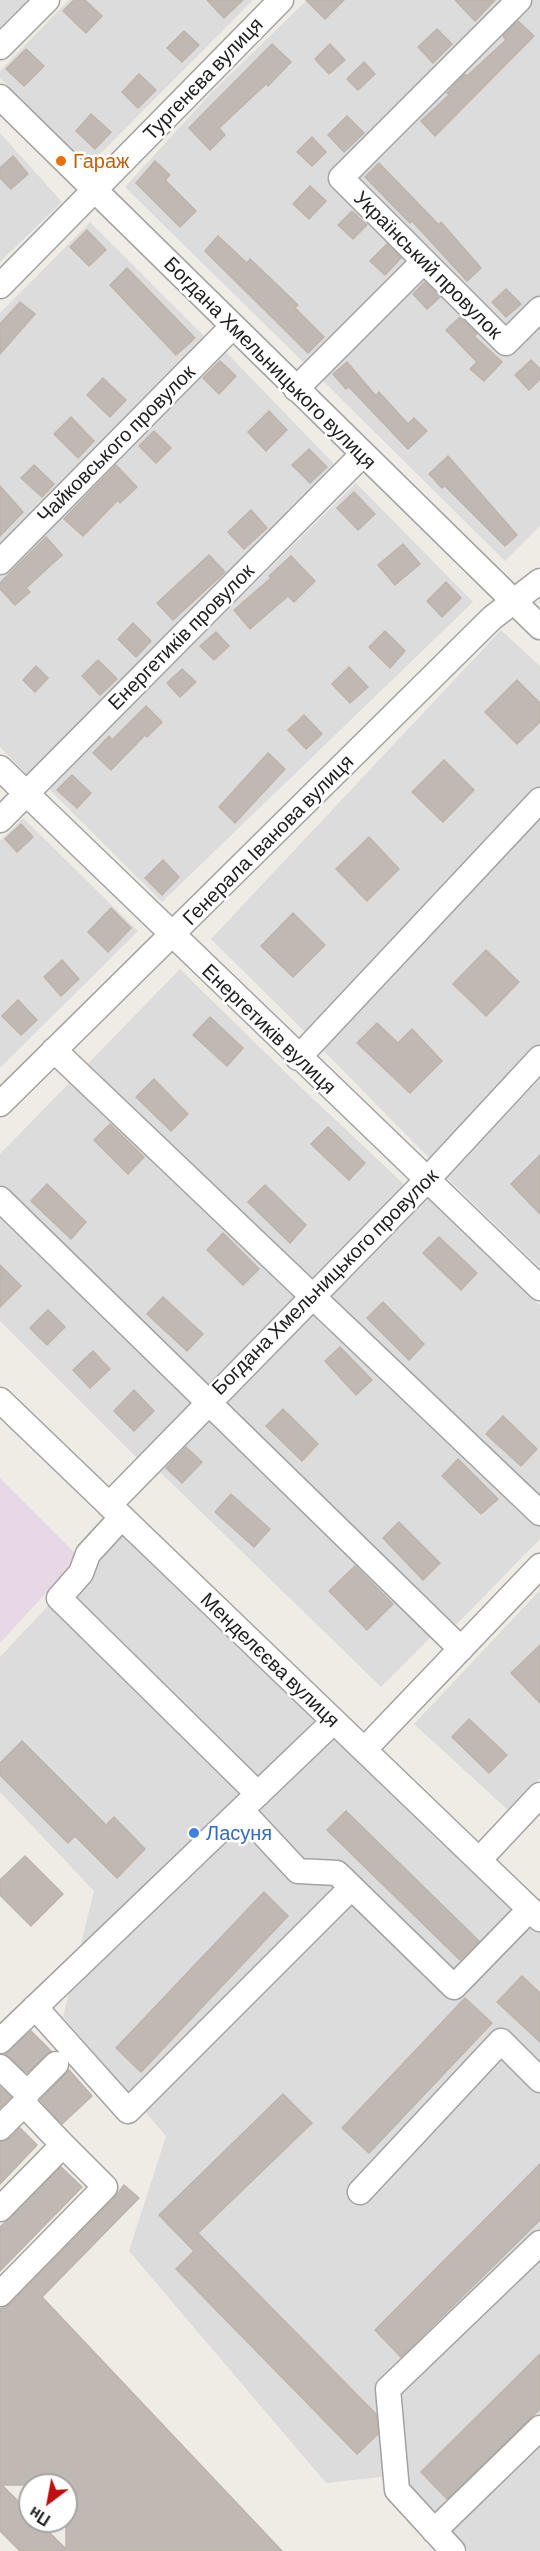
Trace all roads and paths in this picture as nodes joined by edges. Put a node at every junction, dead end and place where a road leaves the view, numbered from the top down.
1 (47, 0) edge
2 (280, 0) edge
3 (519, 0) edge
4 (0, 48) edge
5 (0, 98) edge
6 (94, 190) junction
7 (424, 261) junction
8 (0, 286) edge
9 (540, 309) edge
10 (232, 326) junction
11 (296, 389) junction
12 (363, 454) junction
13 (0, 562) edge
14 (540, 581) edge
15 (514, 603) junction
16 (540, 627) edge
17 (0, 768) edge
18 (26, 793) junction
19 (540, 800) edge
20 (0, 820) edge
21 (171, 935) junction
22 (54, 1050) junction
23 (298, 1058) junction
24 (540, 1058) edge
25 (0, 1104) edge
26 (426, 1181) junction
27 (0, 1199) edge
28 (540, 1288) edge
29 (311, 1296) junction
30 (0, 1400) edge
31 (208, 1402) junction
32 (116, 1511) junction
33 (540, 1513) edge
34 (540, 1566) edge
35 (461, 1649) junction
36 (334, 1721) junction
37 (364, 1750) junction
38 (540, 1795) edge
39 (250, 1802) junction
40 (479, 1860) junction
41 (351, 1888) junction
42 (535, 1914) edge
43 (35, 2007) junction
44 (0, 2041) edge
45 (56, 2064) dead end
46 (0, 2067) edge
47 (540, 2080) edge
48 (25, 2098) junction
49 (0, 2128) edge
50 (63, 2145) junction
51 (360, 2192) dead end
52 (0, 2209) edge
53 (540, 2243) edge
54 (0, 2294) edge
55 (540, 2428) edge
56 (434, 2531) junction
57 (453, 2551) edge

1 - 4 street
2 - 6 street, Тургенєва вулиця
3 - 7 street, Український провулок
5 - 6 street, Богдана Хмельницького вулиця
6 - 8 street, Тургенєва вулиця
6 - 10 street, Богдана Хмельницького вулиця
7 - 9 street, Український провулок
7 - 11 street
10 - 11 street, Богдана Хмельницького вулиця
10 - 13 street, Чайковського провулок
11 - 12 street, Богдана Хмельницького вулиця
12 - 15 street, Богдана Хмельницького вулиця
12 - 18 street, Енергетиків провулок
14 - 15 street, Генерала Іванова вулиця
15 - 16 street, Богдана Хмельницького вулиця
15 - 21 street, Генерала Іванова вулиця
17 - 18 street, Енергетиків вулиця
18 - 20 street, Енергетиків провулок
18 - 21 street, Енергетиків вулиця
19 - 23 street
21 - 22 street, Генерала Іванова вулиця
21 - 23 street, Енергетиків вулиця
22 - 25 street, Генерала Іванова вулиця
22 - 29 street
23 - 26 street, Енергетиків вулиця
24 - 26 street, Богдана Хмельницького провулок
26 - 28 street, Енергетиків вулиця
26 - 29 street, Богдана Хмельницького провулок
27 - 31 street
29 - 31 street, Богдана Хмельницького провулок
29 - 33 street
30 - 32 street, Менделєєва вулиця
31 - 32 street, Богдана Хмельницького провулок
31 - 35 street
32 - 36 street, Менделєєва вулиця
32 - 39 street, Богдана Хмельницького провулок
34 - 35 street
35 - 37 street
36 - 37 street, Менделєєва вулиця
36 - 39 street
37 - 40 street, Менделєєва вулиця
38 - 40 street
39 - 41 street
39 - 43 street
40 - 42 street, Менделєєва вулиця
41 - 42 street
41 - 43 street
43 - 44 street
45 - 48 street
46 - 48 street
47 - 51 street
48 - 49 street
48 - 50 street
50 - 52 street
50 - 54 street
53 - 56 street
55 - 56 street
56 - 57 street

